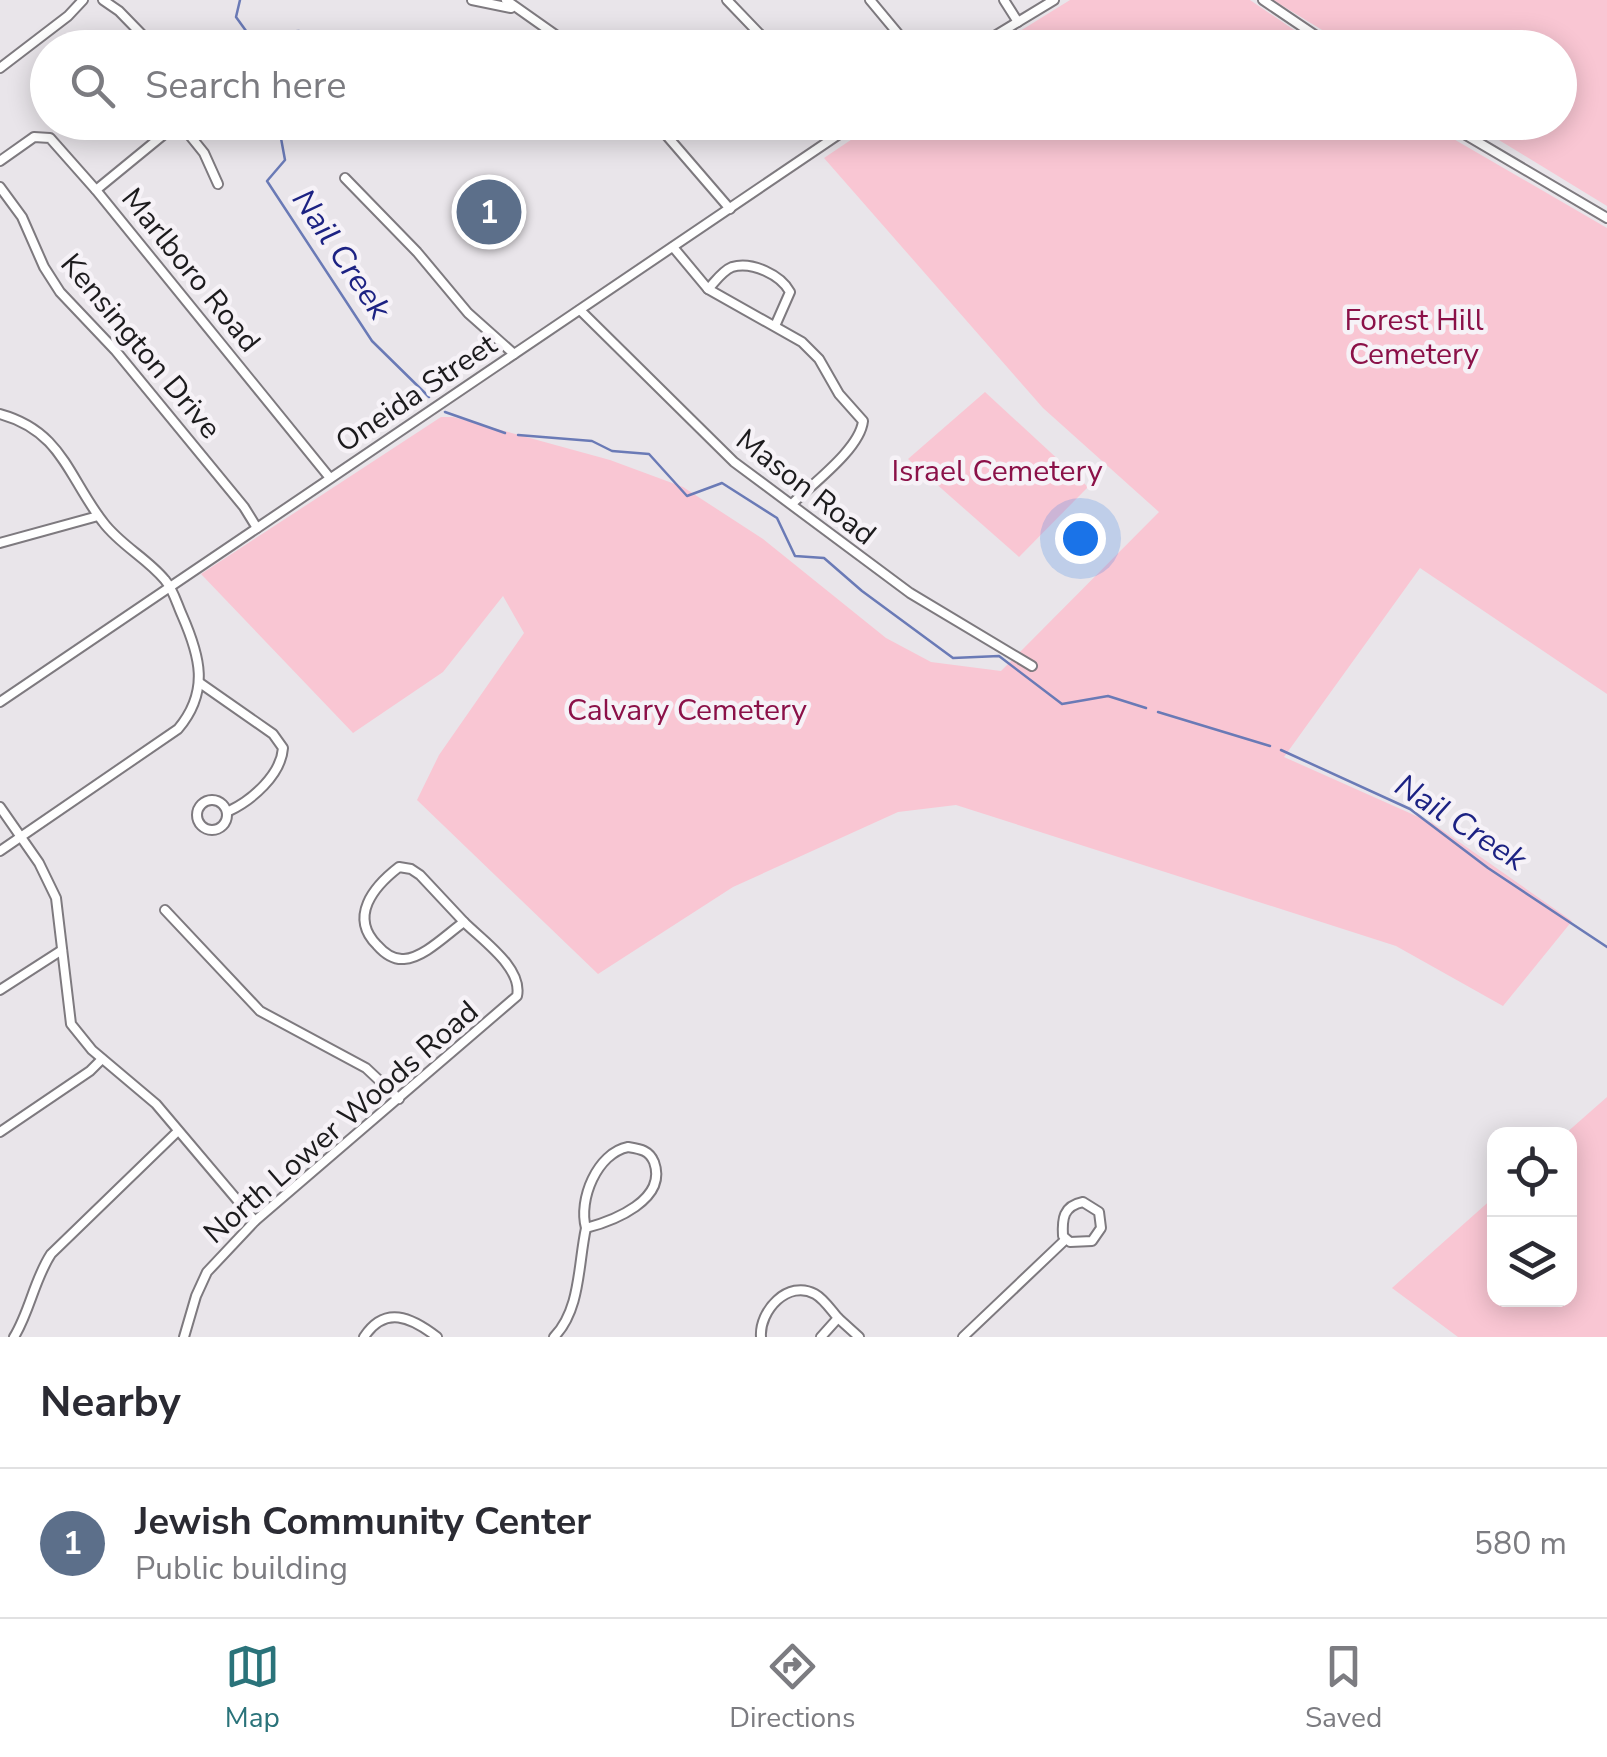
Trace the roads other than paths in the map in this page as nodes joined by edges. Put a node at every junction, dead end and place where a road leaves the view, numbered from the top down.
1 (84, 0) edge
2 (103, 0) edge
3 (472, 0) edge
4 (506, 0) edge
5 (727, 0) edge
6 (870, 0) edge
7 (1004, 0) edge
8 (1054, 0) edge
9 (1263, 0) edge
10 (515, 8) junction
11 (1018, 22) junction
12 (50, 30) edge
13 (138, 30) edge
14 (547, 30) edge
15 (756, 30) edge
16 (895, 30) edge
17 (1005, 30) edge
18 (1307, 30) edge
19 (30, 45) edge
20 (0, 68) edge
21 (30, 140) edge
22 (52, 140) edge
23 (157, 140) edge
24 (194, 140) edge
25 (670, 140) edge
26 (831, 140) edge
27 (1475, 140) edge
28 (0, 161) edge
29 (345, 178) dead end
30 (218, 184) dead end
31 (0, 187) edge
32 (96, 190) junction
33 (730, 208) junction
34 (1607, 218) edge
35 (674, 247) junction
36 (708, 290) junction
37 (580, 310) junction
38 (775, 326) junction
39 (514, 354) junction
40 (0, 414) edge
41 (330, 478) junction
42 (792, 504) junction
43 (98, 516) junction
44 (257, 528) junction
45 (0, 543) edge
46 (169, 588) junction
47 (1032, 666) dead end
48 (200, 683) junction
49 (0, 702) edge
50 (0, 807) edge
51 (229, 812) dead end
52 (21, 837) junction
53 (0, 851) edge
54 (165, 910) dead end
55 (464, 922) junction
56 (62, 950) junction
57 (0, 990) edge
58 (102, 1059) junction
59 (399, 1099) junction
60 (178, 1131) junction
61 (0, 1132) edge
62 (255, 1221) junction
63 (586, 1228) junction
64 (1065, 1240) junction
65 (838, 1318) junction
66 (14, 1337) edge
67 (184, 1337) edge
68 (364, 1337) edge
69 (437, 1337) edge
70 (554, 1337) edge
71 (761, 1337) edge
72 (820, 1337) edge
73 (859, 1337) edge
74 (963, 1337) edge

1 - 12 street
2 - 13 street
3 - 10 street
4 - 10 street
5 - 15 street
6 - 16 street
7 - 11 street
8 - 11 street
9 - 18 street
10 - 14 street
11 - 17 street
19 - 20 street
21 - 28 street, Marlboro Road
22 - 32 street, Marlboro Road
23 - 32 street
24 - 30 street
25 - 33 street
26 - 33 street, Oneida Street
27 - 34 street
29 - 39 street
31 - 44 street, Kensington Drive
32 - 41 street, Marlboro Road
33 - 35 street, Oneida Street
35 - 36 street
35 - 37 street, Oneida Street
36 - 38 street
36 - 38 street
37 - 39 street, Oneida Street
37 - 42 street, Mason Road
38 - 42 street
39 - 41 street, Oneida Street
40 - 43 street
41 - 44 street, Oneida Street
42 - 47 street, Mason Road
43 - 45 street
43 - 46 street
44 - 46 street, Oneida Street
46 - 48 street
46 - 49 street, Oneida Street
48 - 51 street
48 - 52 street
50 - 52 street
52 - 53 street
52 - 56 street
54 - 59 street
55 - 55 street
55 - 59 street, North Lower Woods Road
56 - 57 street
56 - 58 street
58 - 60 street
58 - 61 street
59 - 62 street, North Lower Woods Road
60 - 62 street
60 - 66 street
62 - 67 street, North Lower Woods Road
63 - 63 street
63 - 70 street
64 - 64 street
64 - 74 street
65 - 71 street
65 - 72 street
65 - 73 street
68 - 69 street

